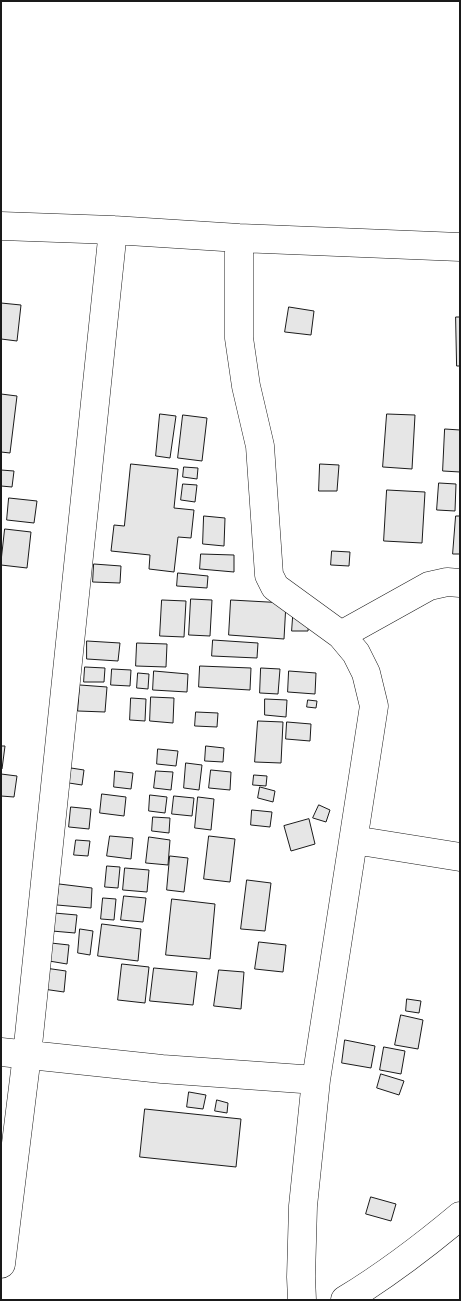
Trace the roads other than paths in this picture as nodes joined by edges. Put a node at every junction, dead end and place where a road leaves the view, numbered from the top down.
1 (1, 226) edge
2 (113, 230) junction
3 (239, 238) junction
4 (460, 247) edge
5 (460, 583) edge
6 (340, 635) junction
7 (354, 840) junction
8 (460, 857) edge
9 (14, 1053) edge
10 (316, 1080) junction
11 (460, 1216) edge
12 (1, 1264) edge
13 (302, 1300) edge
14 (345, 1300) edge

1 - 2 street
2 - 3 street
2 - 9 street
3 - 4 street
3 - 6 street
5 - 6 street
6 - 7 street
7 - 8 street
7 - 10 street
9 - 10 street
9 - 12 street
10 - 13 street
11 - 14 street

